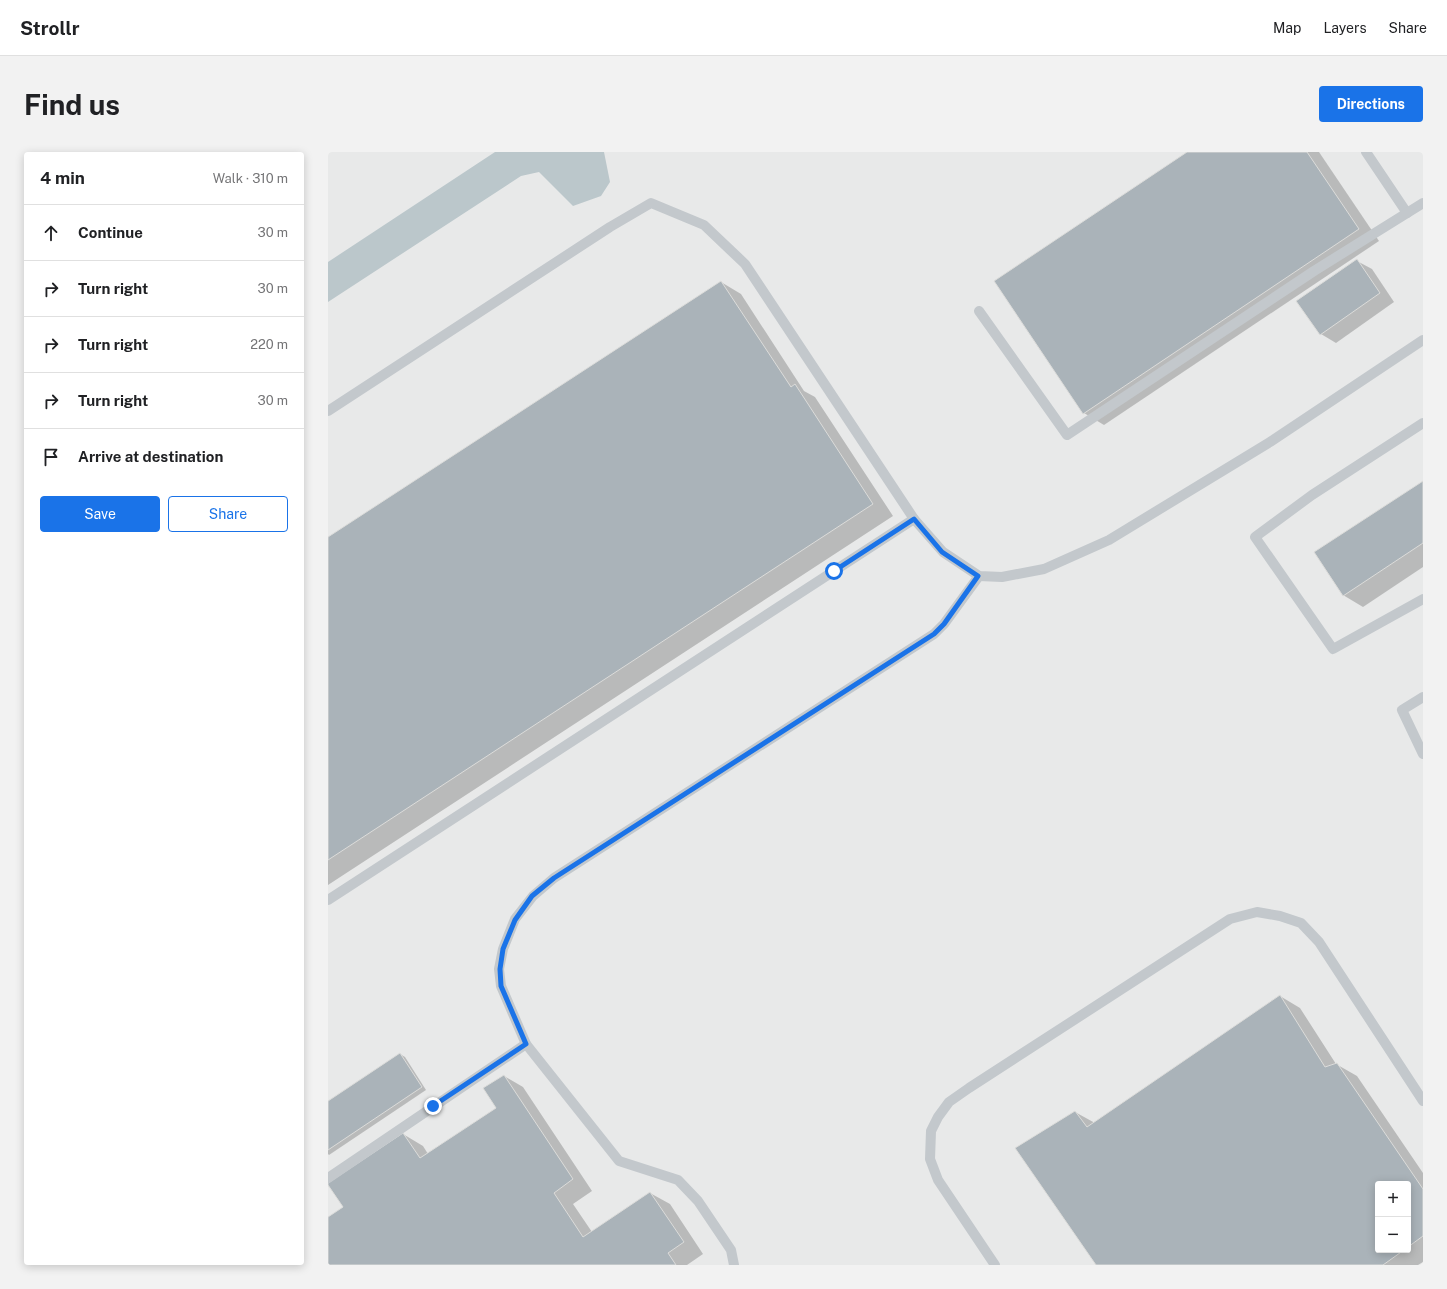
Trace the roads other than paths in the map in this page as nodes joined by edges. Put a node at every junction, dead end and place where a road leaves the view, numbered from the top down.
1 (1366, 152) edge
2 (1423, 203) edge
3 (1407, 213) junction
4 (979, 311) dead end
5 (1423, 340) edge
6 (328, 411) edge
7 (1423, 423) edge
8 (914, 519) junction
9 (978, 576) junction
10 (1423, 599) edge
11 (1423, 697) edge
12 (1423, 754) edge
13 (328, 900) edge
14 (526, 1044) junction
15 (1423, 1102) edge
16 (328, 1178) edge
17 (734, 1265) edge
18 (995, 1265) edge

1 - 3 lane
2 - 3 lane
3 - 4 lane
5 - 9 lane
6 - 8 lane
7 - 10 lane
8 - 9 lane
8 - 13 lane
9 - 14 lane
11 - 12 lane
14 - 16 lane
14 - 17 lane
15 - 18 lane

